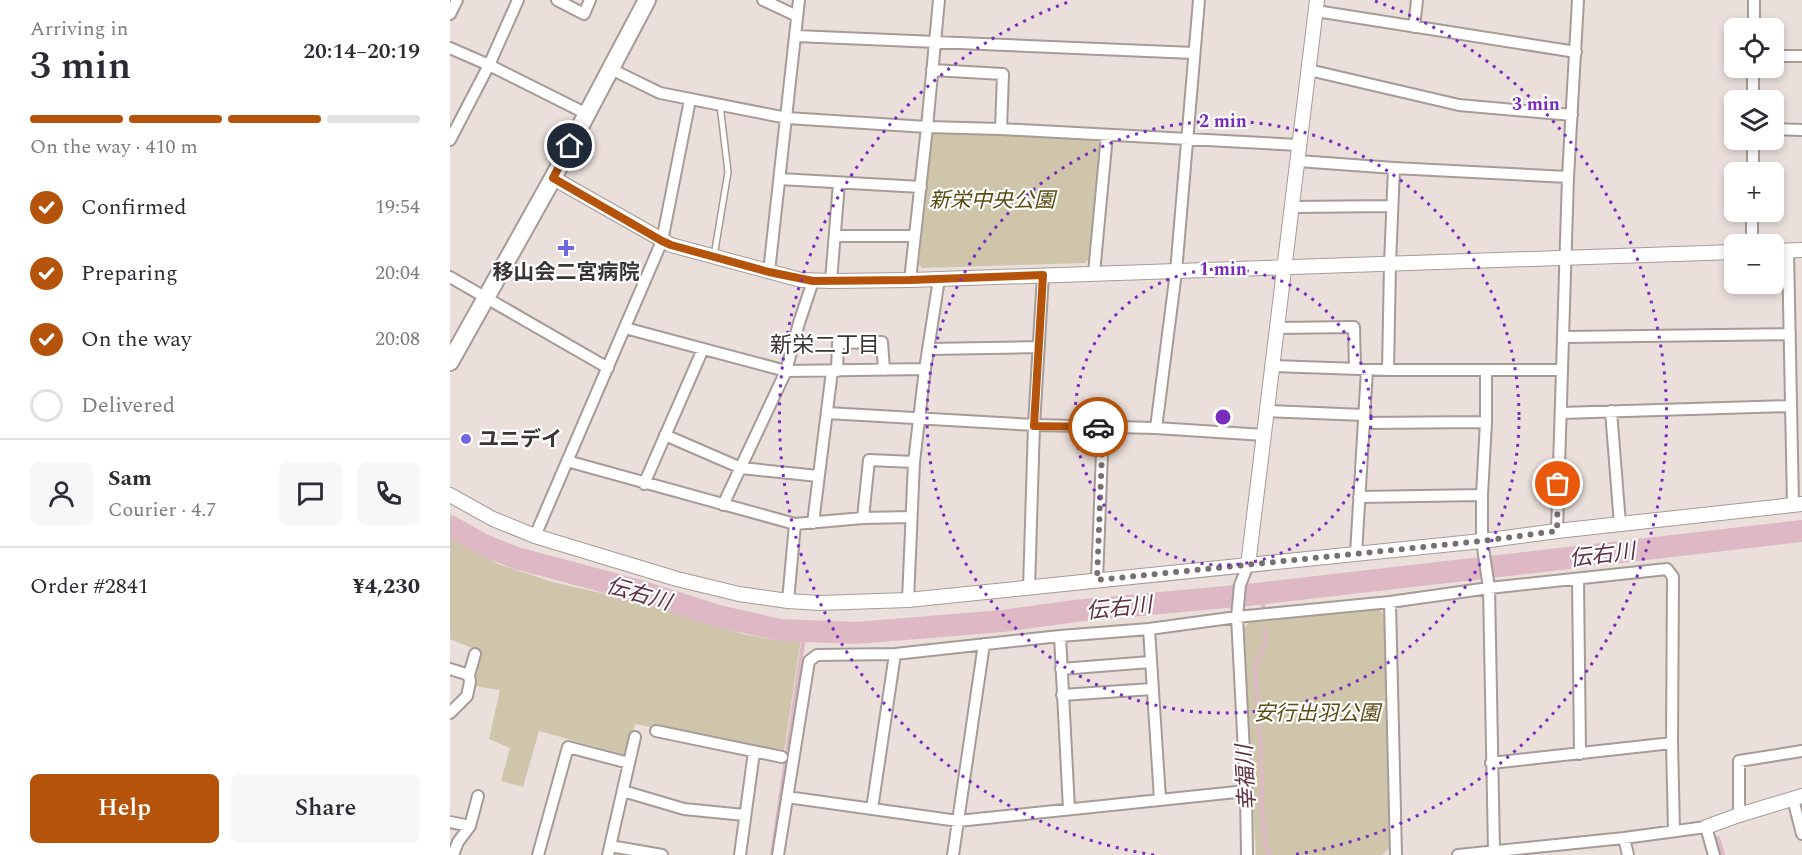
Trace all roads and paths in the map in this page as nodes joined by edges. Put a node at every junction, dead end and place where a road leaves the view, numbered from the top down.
1 (457, 0) edge
2 (518, 0) edge
3 (557, 0) edge
4 (590, 0) edge
5 (647, 0) edge
6 (763, 0) edge
7 (799, 0) edge
8 (939, 0) edge
9 (1198, 0) edge
10 (1417, 0) edge
11 (1578, 0) edge
12 (1754, 0) edge
13 (1317, 6) edge
14 (450, 14) edge
15 (797, 16) junction
16 (1754, 18) edge
17 (1414, 27) junction
18 (796, 36) junction
19 (935, 42) junction
20 (450, 48) edge
21 (1576, 52) junction
22 (1194, 53) junction
23 (1784, 56) edge
24 (1802, 56) edge
25 (489, 65) junction
26 (611, 69) junction
27 (932, 70) junction
28 (1309, 70) junction
29 (690, 100) junction
30 (720, 105) junction
31 (587, 114) junction
32 (1572, 116) junction
33 (786, 118) junction
34 (927, 127) junction
35 (1001, 129) junction
36 (1784, 129) edge
37 (1802, 130) edge
38 (1107, 135) junction
39 (1187, 138) junction
40 (450, 141) edge
41 (1299, 145) junction
42 (1298, 161) junction
43 (1394, 168) junction
44 (1568, 177) junction
45 (553, 178) junction
46 (780, 179) junction
47 (839, 183) junction
48 (921, 187) junction
49 (1392, 206) junction
50 (1293, 207) junction
51 (835, 236) junction
52 (915, 236) junction
53 (662, 241) junction
54 (1795, 250) edge
55 (1724, 252) edge
56 (714, 257) junction
57 (1566, 258) junction
58 (1390, 264) junction
59 (1285, 266) junction
60 (769, 272) junction
61 (1176, 272) junction
62 (1094, 273) junction
63 (1043, 275) junction
64 (450, 277) edge
65 (939, 279) junction
66 (910, 280) junction
67 (813, 281) junction
68 (831, 281) junction
69 (486, 298) junction
70 (625, 328) junction
71 (1278, 328) junction
72 (1790, 334) junction
73 (1564, 338) junction
74 (1039, 347) junction
75 (703, 349) junction
76 (928, 350) junction
77 (450, 362) edge
78 (1273, 366) junction
79 (608, 368) junction
80 (925, 369) junction
81 (1361, 369) junction
82 (786, 370) junction
83 (884, 370) junction
84 (1388, 370) junction
85 (1562, 370) junction
86 (835, 371) junction
87 (1486, 371) junction
88 (1791, 406) junction
89 (1267, 411) junction
90 (1611, 411) junction
91 (827, 413) junction
92 (1561, 413) junction
93 (920, 419) junction
94 (1364, 419) junction
95 (1486, 422) junction
96 (1034, 426) junction
97 (1103, 427) junction
98 (1156, 428) junction
99 (665, 435) junction
100 (1264, 435) junction
101 (567, 461) junction
102 (914, 462) junction
103 (741, 468) junction
104 (818, 476) junction
105 (644, 484) junction
106 (450, 495) edge
107 (1482, 495) junction
108 (1359, 497) junction
109 (723, 505) junction
110 (1798, 505) edge
111 (910, 517) junction
112 (863, 518) junction
113 (813, 523) junction
114 (795, 524) junction
115 (1620, 524) junction
116 (1557, 531) junction
117 (535, 536) junction
118 (1483, 542) junction
119 (1356, 554) junction
120 (1248, 566) junction
121 (1578, 579) junction
122 (1097, 580) junction
123 (1029, 588) junction
124 (1489, 588) junction
125 (908, 600) junction
126 (788, 601) junction
127 (1390, 602) junction
128 (1237, 616) junction
129 (1149, 629) junction
130 (1060, 636) junction
131 (984, 644) junction
132 (475, 654) dead end
133 (895, 654) junction
134 (1150, 662) junction
135 (450, 669) edge
136 (1061, 669) junction
137 (469, 675) junction
138 (1152, 689) junction
139 (1062, 695) junction
140 (450, 713) edge
141 (656, 732) dead end
142 (635, 737) dead end
143 (1672, 743) junction
144 (1802, 751) edge
145 (754, 752) junction
146 (1580, 754) junction
147 (782, 758) dead end
148 (629, 763) junction
149 (1491, 763) junction
150 (1246, 790) junction
151 (623, 791) junction
152 (478, 796) dead end
153 (788, 797) junction
154 (1797, 797) edge
155 (1160, 799) junction
156 (872, 809) junction
157 (1070, 809) junction
158 (744, 815) junction
159 (1739, 815) junction
160 (450, 822) edge
161 (958, 822) junction
162 (470, 826) junction
163 (1706, 827) junction
164 (1674, 831) junction
165 (1802, 834) edge
166 (1624, 838) junction
167 (609, 851) edge
168 (1494, 851) junction
169 (1534, 851) edge
170 (453, 855) edge
171 (538, 855) edge
172 (662, 855) edge
173 (740, 855) edge
174 (778, 855) edge
175 (953, 855) edge
176 (1246, 855) edge
177 (1396, 855) edge
178 (1458, 855) edge
179 (1628, 855) edge
180 (1714, 855) edge

1 - 14 street
2 - 25 street
3 - 4 street
5 - 26 main road
6 - 15 street
7 - 15 street
8 - 19 street
9 - 22 street
10 - 17 street
11 - 21 street
12 - 16 street
13 - 17 street
13 - 28 street
15 - 18 street
17 - 21 street
18 - 19 street
18 - 33 street
19 - 22 street
19 - 27 street
20 - 25 street
21 - 32 street
22 - 39 street
23 - 24 street
25 - 31 street
25 - 40 street
26 - 29 street
26 - 31 main road
27 - 34 street
27 - 35 street
28 - 32 street
28 - 41 street
29 - 30 street
29 - 53 street
30 - 33 street
30 - 56 lane
31 - 45 main road
32 - 44 street
33 - 34 street
33 - 46 street
34 - 35 street
34 - 48 street
35 - 38 street
36 - 37 street
38 - 39 street
38 - 62 street
39 - 41 street
39 - 61 street
41 - 42 street
42 - 43 street
42 - 50 street
43 - 44 street
43 - 49 street
44 - 57 street
45 - 53 street
45 - 69 main road
46 - 47 street
46 - 60 street
47 - 48 street
47 - 51 street
48 - 52 street
49 - 50 street
49 - 58 street
50 - 59 street
51 - 52 street
51 - 68 street
52 - 66 street
53 - 56 street
53 - 70 street
54 - 72 street
55 - 57 street
56 - 60 street
57 - 58 street
57 - 73 street
58 - 59 street
58 - 84 street
59 - 61 street
59 - 71 street
60 - 67 street
61 - 62 street
61 - 98 street
62 - 63 street
63 - 65 street
63 - 74 street
64 - 69 street
65 - 66 street
65 - 76 street
66 - 68 street
67 - 68 street
67 - 82 street
69 - 77 main road
69 - 79 street
70 - 75 street
70 - 79 street
71 - 78 street
71 - 81 street
72 - 73 street
72 - 88 street
73 - 85 street
74 - 76 street
74 - 96 street
75 - 82 street
75 - 99 street
76 - 80 street
78 - 81 street
78 - 89 street
79 - 101 street
80 - 83 street
80 - 93 street
81 - 84 street
81 - 94 street
82 - 86 street
82 - 103 street
83 - 86 street
83 - 86 street
84 - 87 street
85 - 87 street
85 - 92 street
86 - 91 street
87 - 95 street
88 - 90 street
88 - 110 street
89 - 94 street
89 - 100 street
90 - 92 street
90 - 115 street
91 - 93 street
91 - 104 street
92 - 116 street
93 - 96 street
93 - 102 street
94 - 95 street
94 - 108 street
95 - 107 street
96 - 97 street
96 - 123 street
97 - 98 street
97 - 122 street
98 - 100 street
99 - 103 street
99 - 105 street
100 - 120 street
101 - 105 street
101 - 117 street
102 - 111 street
102 - 112 street
103 - 104 street
103 - 109 street
104 - 113 street
105 - 109 street
106 - 117 street
107 - 108 street
107 - 118 street
108 - 119 street
109 - 114 street
110 - 115 street
111 - 112 street
111 - 125 street
112 - 113 street
113 - 114 street
114 - 126 street
115 - 116 street
116 - 118 street
117 - 126 street
118 - 119 street
118 - 124 street
119 - 120 street
120 - 122 street
120 - 128 street
121 - 124 street
121 - 143 street
121 - 146 street
122 - 123 street
123 - 125 street
124 - 127 street
124 - 149 street
125 - 126 street
127 - 128 street
127 - 177 street
128 - 129 street
128 - 150 street
129 - 130 street
129 - 134 street
130 - 131 street
130 - 136 street
131 - 133 street
131 - 161 street
132 - 137 street
133 - 153 street
133 - 156 street
134 - 136 street
134 - 138 street
135 - 137 street
136 - 139 street
137 - 140 street
138 - 139 street
138 - 155 street
139 - 157 street
141 - 145 street
142 - 148 street
143 - 146 street
143 - 164 street
144 - 159 street
145 - 147 street
145 - 158 street
146 - 149 street
148 - 151 street
148 - 171 street
149 - 168 street
150 - 155 street
150 - 176 street
151 - 158 street
151 - 167 street
152 - 162 street
153 - 156 street
153 - 174 street
154 - 159 street
154 - 165 street
155 - 157 street
156 - 161 street
157 - 161 street
158 - 173 street
159 - 163 street
160 - 162 street
161 - 175 street
162 - 170 street
163 - 164 street
163 - 180 street
164 - 166 street
166 - 169 street
166 - 179 street
167 - 172 street
168 - 169 street
168 - 178 street

